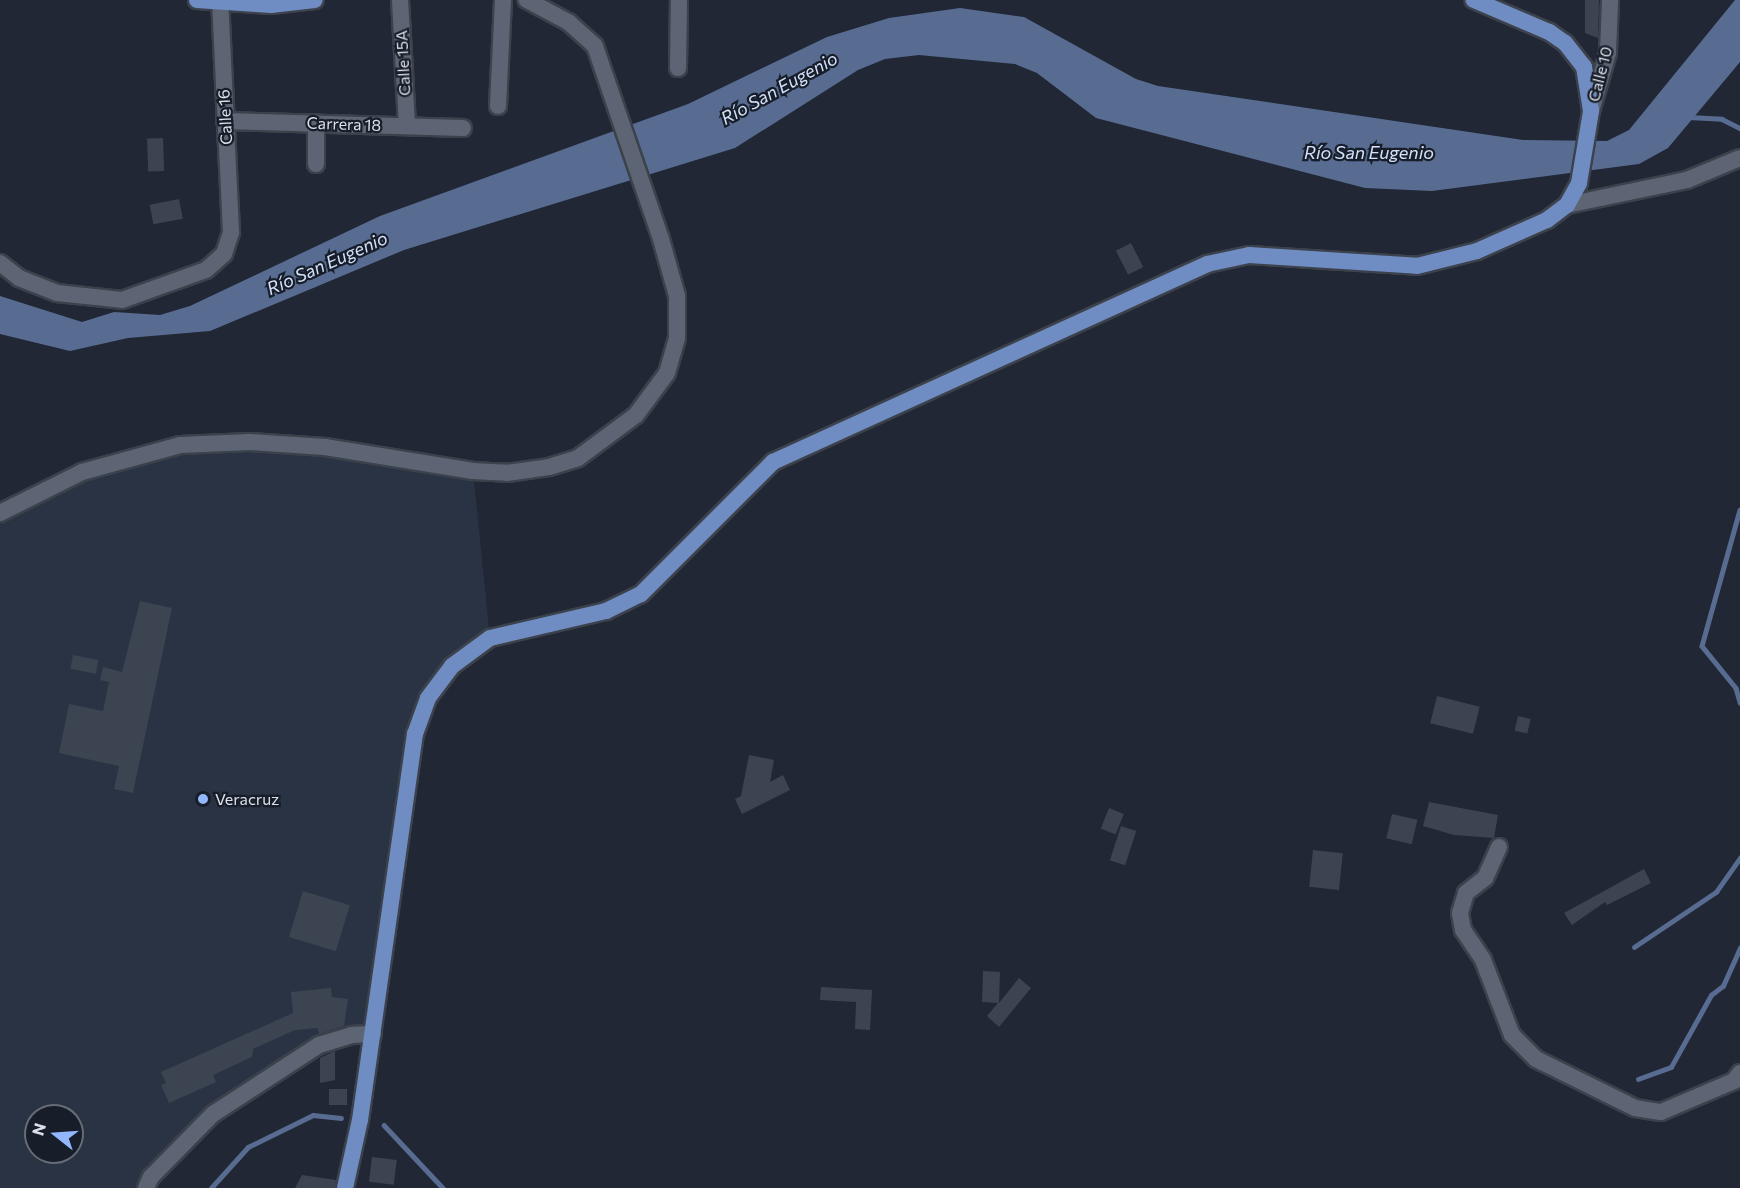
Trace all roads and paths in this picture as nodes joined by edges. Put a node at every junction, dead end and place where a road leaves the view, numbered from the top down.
1 (197, 0) edge
2 (315, 0) edge
3 (400, 0) edge
4 (503, 0) edge
5 (527, 0) edge
6 (678, 0) edge
7 (1474, 0) edge
8 (1610, 0) edge
9 (220, 2) junction
10 (678, 68) dead end
11 (498, 106) dead end
12 (1590, 118) junction
13 (225, 121) junction
14 (316, 123) junction
15 (407, 126) junction
16 (464, 128) dead end
17 (1740, 158) edge
18 (316, 164) dead end
19 (1567, 205) junction
20 (0, 263) edge
21 (0, 513) edge
22 (1499, 847) dead end
23 (373, 1034) junction
24 (1740, 1073) edge
25 (146, 1188) edge
26 (345, 1188) edge

1 - 9 main road
2 - 9 main road
3 - 15 street, Calle 15A
4 - 11 street
5 - 21 street
6 - 10 street
7 - 12 main road
8 - 12 street, Calle 10
9 - 13 street, Calle 16
12 - 19 main road
13 - 14 street, Carrera 18
13 - 20 street, Calle 16
14 - 15 street, Carrera 18
14 - 18 street
15 - 16 street, Carrera 18
17 - 19 street
19 - 23 main road
22 - 24 street
23 - 25 street
23 - 26 main road

